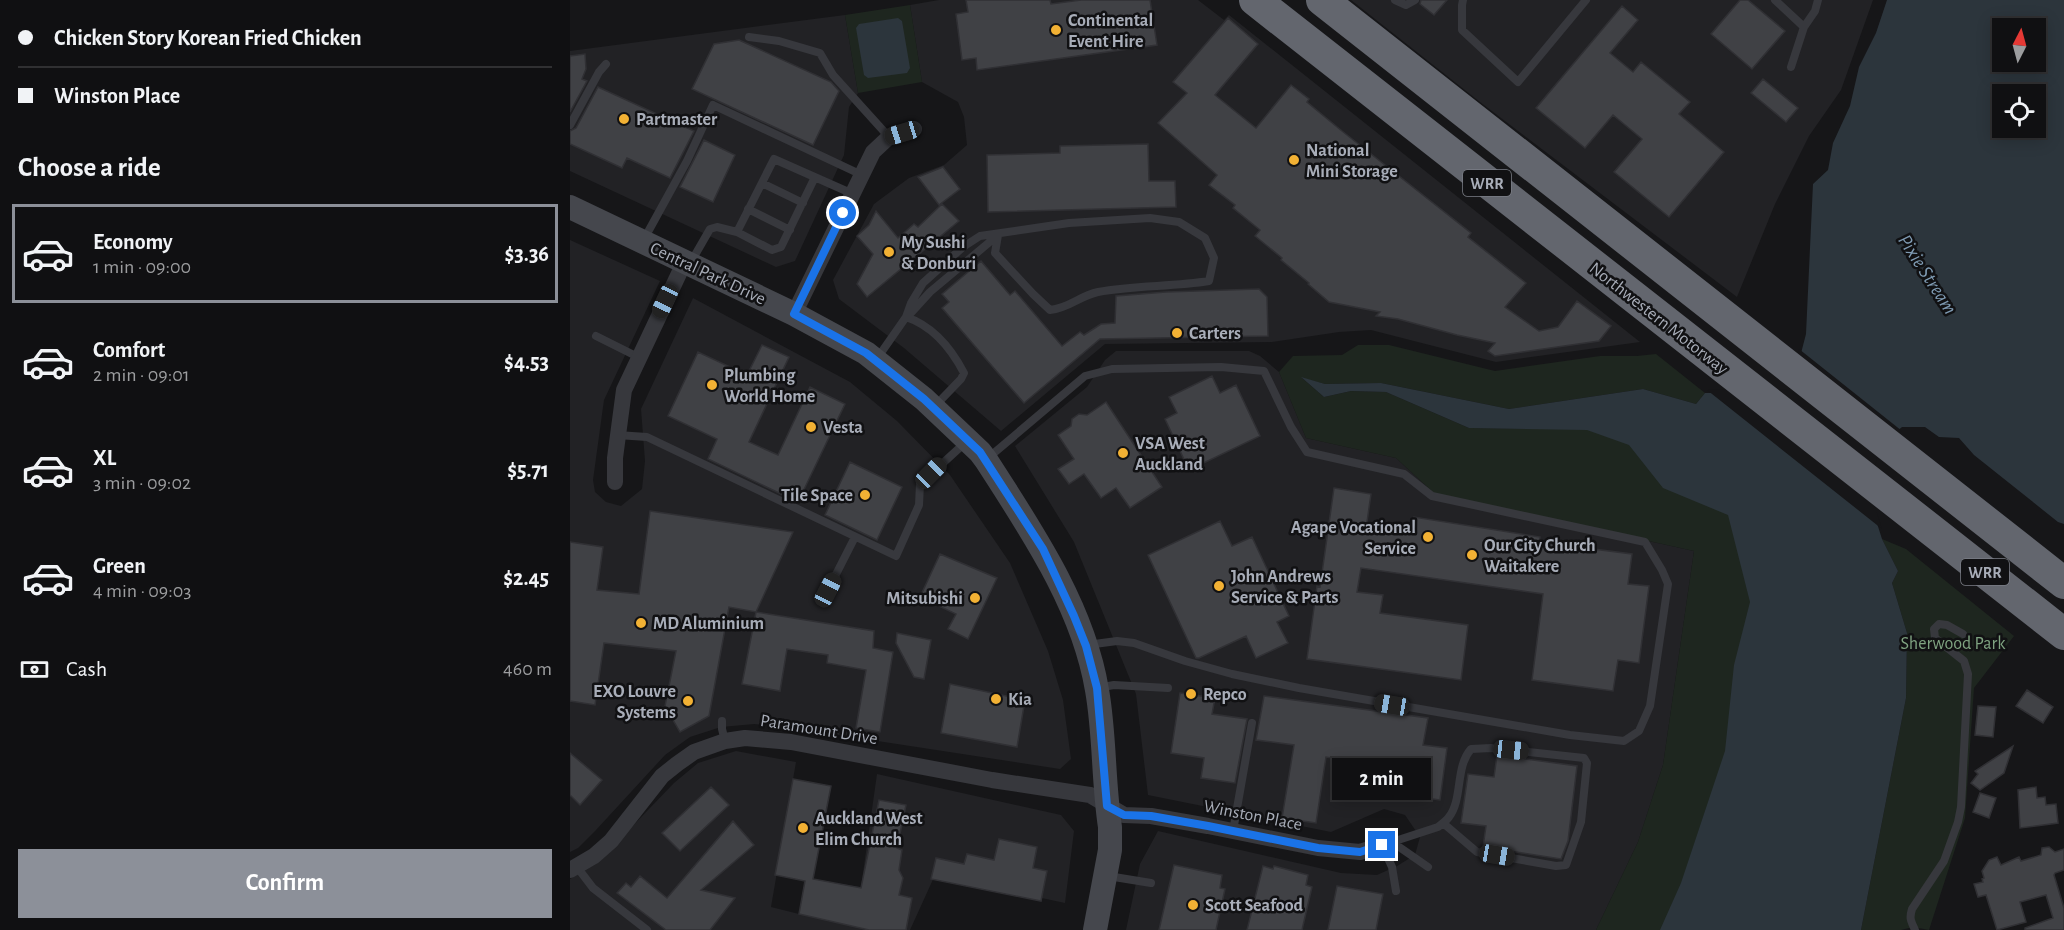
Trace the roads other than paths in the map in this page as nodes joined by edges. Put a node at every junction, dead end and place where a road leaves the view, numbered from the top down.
1 (1255, 0) edge
2 (1322, 0) edge
3 (1395, 0) edge
4 (1415, 0) edge
5 (1463, 0) edge
6 (1586, 0) edge
7 (1775, 0) edge
8 (1818, 0) edge
9 (1804, 27) junction
10 (749, 37) dead end
11 (606, 64) dead end
12 (1791, 67) dead end
13 (570, 125) edge
14 (914, 129) dead end
15 (889, 137) junction
16 (862, 175) junction
17 (815, 177) junction
18 (762, 183) junction
19 (853, 194) junction
20 (803, 203) junction
21 (570, 207) edge
22 (748, 209) junction
23 (790, 230) junction
24 (737, 232) junction
25 (998, 235) junction
26 (643, 242) junction
27 (686, 264) junction
28 (794, 314) junction
29 (906, 317) junction
30 (596, 336) dead end
31 (638, 357) junction
32 (875, 360) junction
33 (933, 408) junction
34 (617, 435) junction
35 (968, 440) junction
36 (986, 460) junction
37 (615, 482) dead end
38 (855, 537) junction
39 (2064, 583) edge
40 (828, 590) dead end
41 (1963, 634) dead end
42 (2064, 634) edge
43 (1086, 646) junction
44 (1097, 688) junction
45 (1168, 688) dead end
46 (722, 721) dead end
47 (1252, 723) dead end
48 (725, 741) junction
49 (1107, 806) junction
50 (1443, 823) junction
51 (1233, 831) junction
52 (1387, 844) junction
53 (1428, 867) dead end
54 (574, 868) edge
55 (1104, 875) junction
56 (1151, 883) dead end
57 (1396, 891) dead end
58 (647, 930) edge
59 (1095, 930) edge
60 (1915, 930) edge

1 - 42 highway, Northwestern Motorway / WRR
2 - 39 highway, WRR
3 - 4 lane
5 - 6 lane
7 - 9 lane
8 - 9 lane
9 - 12 lane
10 - 15 lane
11 - 13 lane
14 - 15 street
15 - 16 street
16 - 19 street
16 - 26 lane
17 - 18 lane
17 - 19 lane
17 - 20 lane
18 - 20 lane
18 - 22 lane
19 - 28 street
20 - 23 lane
21 - 26 main road, Central Park Drive
22 - 23 lane
22 - 24 lane
23 - 24 lane
24 - 27 lane
25 - 25 lane
25 - 29 lane
25 - 29 lane
26 - 27 main road, Central Park Drive
27 - 28 main road, Central Park Drive
27 - 31 street
28 - 32 main road, Central Park Drive
29 - 32 lane
29 - 33 lane
30 - 31 lane
31 - 34 street
32 - 33 main road, Central Park Drive
33 - 35 main road, Central Park Drive
34 - 37 street
34 - 38 lane
35 - 36 main road, Central Park Drive
35 - 38 lane
36 - 43 main road, Central Park Drive
36 - 43 lane
38 - 40 lane
41 - 60 lane
43 - 44 main road, Central Park Drive
44 - 45 lane
44 - 49 main road, Central Park Drive
46 - 48 lane
47 - 51 lane
48 - 49 street, Paramount Drive
48 - 54 street, Paramount Drive
49 - 51 street, Winston Place
49 - 55 main road, Central Park Drive
50 - 50 lane
50 - 52 lane
51 - 52 street, Winston Place
52 - 53 lane
52 - 57 lane
54 - 58 lane
55 - 56 lane
55 - 59 main road, Central Park Drive

